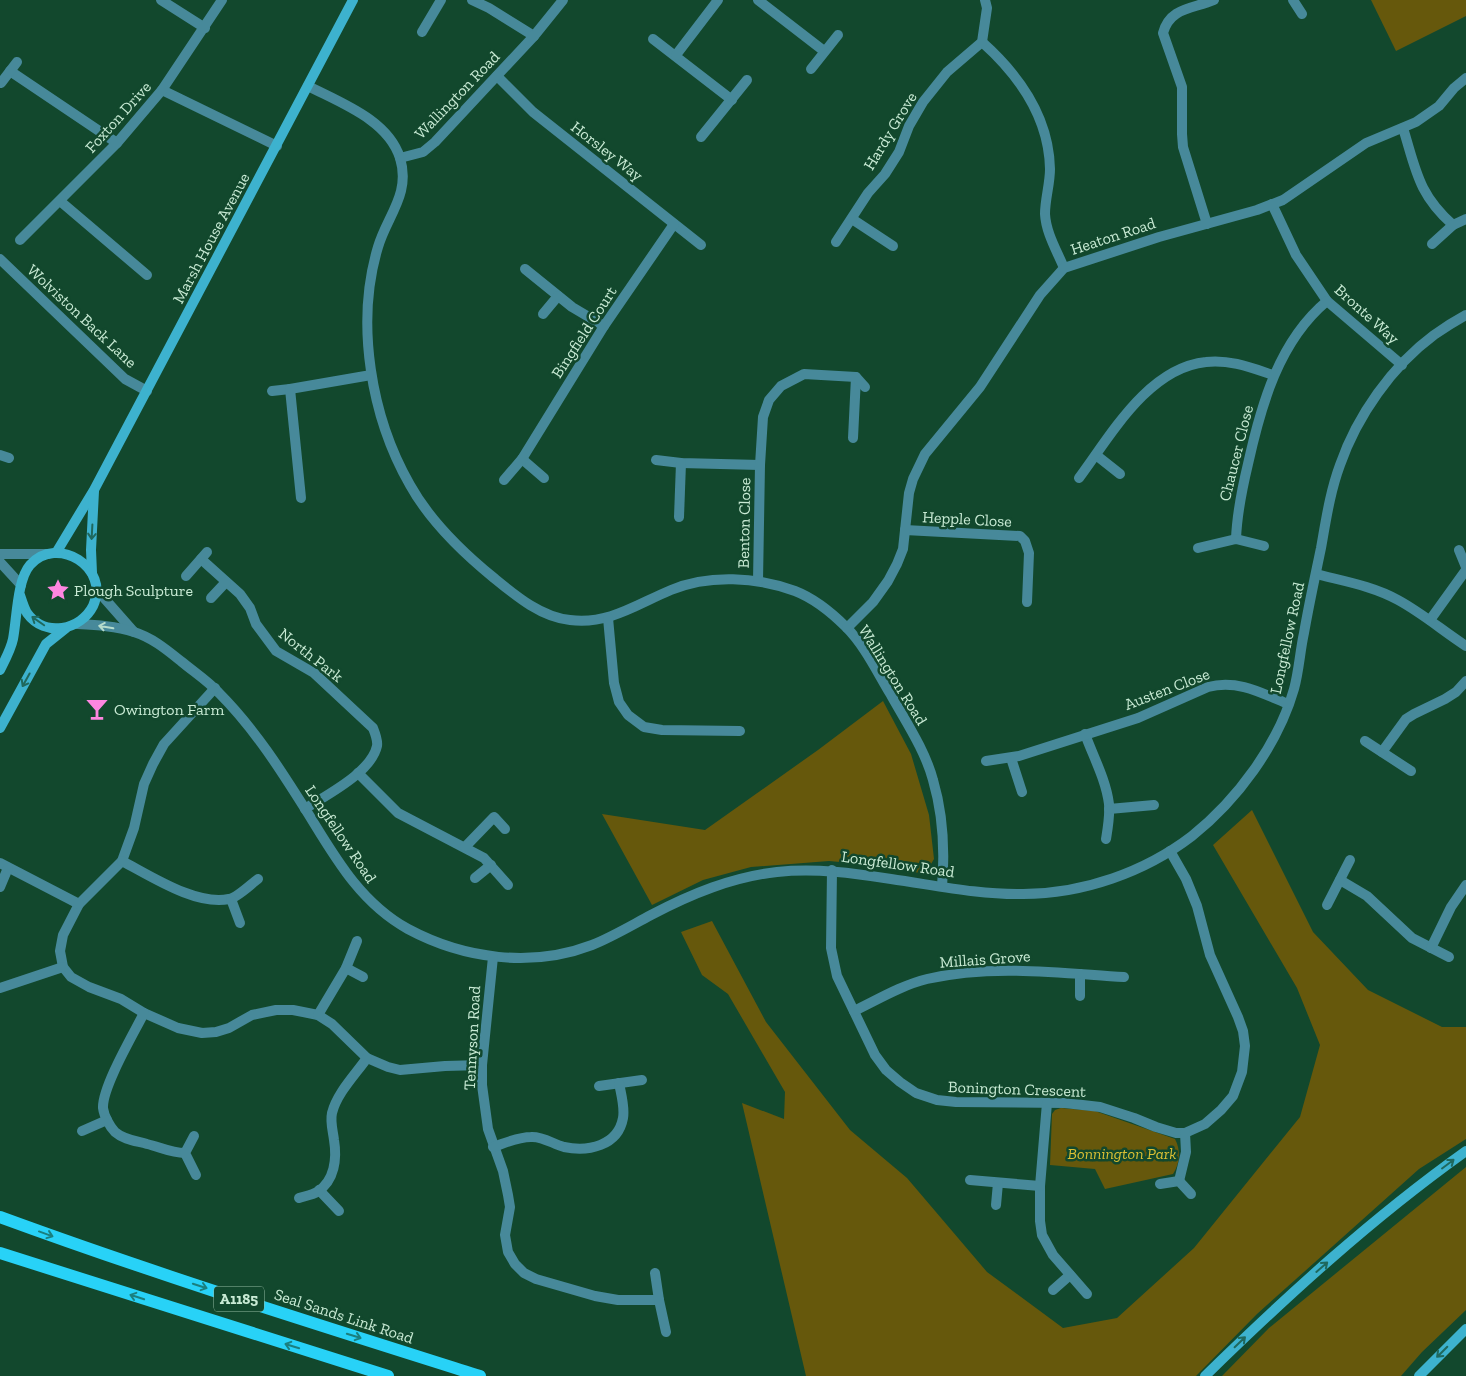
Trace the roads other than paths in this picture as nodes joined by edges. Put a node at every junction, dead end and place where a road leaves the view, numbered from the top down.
1 (161, 0) edge
2 (222, 0) edge
3 (353, 0) edge
4 (441, 0) edge
5 (472, 0) edge
6 (563, 0) edge
7 (718, 0) edge
8 (758, 0) edge
9 (986, 0) edge
10 (1214, 0) edge
11 (1293, 0) edge
12 (1302, 14) dead end
13 (205, 28) junction
14 (422, 32) dead end
15 (838, 35) dead end
16 (534, 36) junction
17 (653, 39) dead end
18 (982, 42) junction
19 (824, 51) junction
20 (676, 55) junction
21 (17, 62) dead end
22 (811, 69) dead end
23 (10, 71) junction
24 (497, 76) junction
25 (1466, 78) edge
26 (747, 80) dead end
27 (1, 83) edge
28 (308, 86) junction
29 (162, 90) junction
30 (732, 100) junction
31 (1403, 128) junction
32 (701, 138) dead end
33 (117, 143) junction
34 (277, 146) junction
35 (400, 158) junction
36 (60, 201) junction
37 (1272, 204) junction
38 (852, 219) junction
39 (1466, 219) edge
40 (674, 224) junction
41 (1207, 224) junction
42 (1452, 225) junction
43 (20, 240) dead end
44 (836, 242) dead end
45 (701, 244) dead end
46 (1432, 244) dead end
47 (893, 246) dead end
48 (0, 259) edge
49 (1064, 268) junction
50 (525, 269) dead end
51 (147, 275) dead end
52 (558, 296) junction
53 (1327, 301) junction
54 (543, 314) dead end
55 (1466, 315) edge
56 (604, 326) junction
57 (1402, 365) junction
58 (371, 375) junction
59 (1273, 375) junction
60 (856, 376) junction
61 (865, 387) dead end
62 (290, 388) junction
63 (147, 391) junction
64 (272, 391) dead end
65 (853, 438) dead end
66 (1096, 455) junction
67 (522, 459) junction
68 (656, 460) dead end
69 (681, 463) junction
70 (760, 465) junction
71 (1120, 474) dead end
72 (544, 478) dead end
73 (1079, 478) dead end
74 (504, 480) dead end
75 (94, 490) junction
76 (302, 498) dead end
77 (680, 517) dead end
78 (905, 530) junction
79 (1236, 540) junction
80 (1264, 546) dead end
81 (1198, 548) dead end
82 (1459, 550) dead end
83 (52, 553) junction
84 (0, 554) edge
85 (0, 562) edge
86 (1466, 569) edge
87 (92, 573) junction
88 (1316, 574) junction
89 (186, 576) dead end
90 (758, 581) junction
91 (226, 582) junction
92 (20, 590) junction
93 (96, 590) junction
94 (211, 598) dead end
95 (1027, 602) dead end
96 (608, 618) junction
97 (1430, 620) junction
98 (77, 624) junction
99 (66, 628) junction
100 (847, 628) junction
101 (134, 632) junction
102 (1466, 646) edge
103 (0, 670) edge
104 (1466, 681) edge
105 (215, 688) junction
106 (1288, 704) junction
107 (0, 728) edge
108 (740, 730) dead end
109 (1084, 734) junction
110 (1365, 741) dead end
111 (1382, 752) junction
112 (1011, 758) junction
113 (986, 761) dead end
114 (1411, 771) dead end
115 (358, 773) junction
116 (1022, 792) dead end
117 (1154, 805) dead end
118 (305, 809) junction
119 (1109, 810) junction
120 (506, 830) dead end
121 (1106, 839) dead end
122 (465, 847) junction
123 (1170, 851) junction
124 (1350, 860) dead end
125 (122, 861) junction
126 (491, 865) junction
127 (4, 866) edge
128 (832, 870) junction
129 (475, 878) dead end
130 (258, 879) dead end
131 (1340, 880) junction
132 (508, 884) dead end
133 (1466, 885) edge
134 (942, 886) junction
135 (0, 887) edge
136 (231, 899) junction
137 (79, 904) junction
138 (1327, 905) dead end
139 (240, 923) dead end
140 (357, 940) dead end
141 (1431, 948) junction
142 (493, 957) junction
143 (1449, 957) dead end
144 (62, 966) junction
145 (346, 968) junction
146 (1080, 974) junction
147 (364, 977) dead end
148 (1124, 977) dead end
149 (0, 988) edge
150 (1080, 996) dead end
151 (854, 1011) junction
152 (144, 1013) junction
153 (318, 1015) junction
154 (367, 1058) junction
155 (482, 1065) junction
156 (642, 1080) dead end
157 (619, 1083) junction
158 (599, 1086) dead end
159 (1047, 1103) junction
160 (107, 1120) junction
161 (82, 1131) dead end
162 (1185, 1133) junction
163 (194, 1136) dead end
164 (493, 1147) junction
165 (1466, 1151) edge
166 (184, 1153) junction
167 (196, 1175) dead end
168 (970, 1180) dead end
169 (1179, 1181) junction
170 (998, 1182) junction
171 (1160, 1184) dead end
172 (1040, 1186) junction
173 (319, 1190) junction
174 (1191, 1194) dead end
175 (299, 1198) dead end
176 (996, 1205) dead end
177 (339, 1211) dead end
178 (0, 1217) edge
179 (0, 1253) edge
180 (655, 1274) dead end
181 (1070, 1275) junction
182 (1053, 1290) dead end
183 (1087, 1294) dead end
184 (659, 1300) junction
185 (1466, 1329) edge
186 (666, 1332) dead end
187 (388, 1376) edge
188 (480, 1376) edge
189 (1205, 1376) edge
190 (1419, 1376) edge

1 - 13 street
2 - 13 street, Foxton Drive
3 - 28 street, Marsh House Avenue
4 - 14 street
5 - 16 street
6 - 16 street, Wallington Road
7 - 20 street
8 - 19 street
9 - 18 street
10 - 41 street
11 - 12 street
13 - 29 street, Foxton Drive
15 - 19 street
16 - 24 street, Wallington Road
17 - 20 street
18 - 38 street, Hardy Grove
18 - 49 street
19 - 22 street
20 - 30 street
21 - 23 street
23 - 27 street
23 - 33 street
24 - 35 street, Wallington Road
24 - 40 street, Horsley Way
25 - 31 street, Heaton Road
26 - 30 street
28 - 34 street, Marsh House Avenue
28 - 35 street
29 - 33 street, Foxton Drive
29 - 34 street
30 - 32 street
31 - 37 street, Heaton Road
31 - 42 street
33 - 36 street, Foxton Drive
34 - 63 street, Marsh House Avenue
35 - 58 street, Wallington Road
36 - 43 street, Foxton Drive
36 - 51 street
37 - 41 street, Heaton Road
37 - 53 street, Bronte Way
38 - 44 street, Hardy Grove
38 - 47 street
39 - 42 street
40 - 45 street, Horsley Way
40 - 56 street, Bingfield Court
41 - 49 street, Heaton Road
42 - 46 street
48 - 63 street, Wolviston Back Lane
49 - 78 street, Heaton Road
50 - 52 street
52 - 54 street
52 - 56 street
53 - 57 street, Bronte Way
53 - 59 street, Chaucer Close
55 - 57 street, Longfellow Road
56 - 67 street, Bingfield Court
57 - 88 street, Longfellow Road
58 - 62 street
58 - 96 street, Wallington Road
59 - 66 street
59 - 79 street, Chaucer Close
60 - 61 street
60 - 65 street
60 - 70 street, Benton Close
62 - 64 street
62 - 76 street
63 - 75 street, Marsh House Avenue
66 - 71 street
66 - 73 street
67 - 72 street
67 - 74 street, Bingfield Court
68 - 69 street, Benton Close
69 - 70 street, Benton Close
69 - 77 street
70 - 90 street, Benton Close
75 - 83 street, Marsh House Avenue
75 -> 87 street, Marsh House Avenue
78 - 95 street, Hepple Close
78 - 100 street, Heaton Road
79 - 80 street
79 - 81 street
82 - 86 street
83 - 84 street
83 - 87 street
83 - 92 street, Marsh House Avenue
85 - 92 street
86 - 97 street
87 - 93 street, Marsh House Avenue
88 - 97 street
88 - 106 street, Longfellow Road
89 - 91 street, North Park
90 - 96 street, Wallington Road
90 - 100 street, Wallington Road
91 - 94 street
91 - 115 street, North Park
99 -> 92 street
92 - 103 street, Marsh House Avenue
93 - 98 street
93 - 101 street, Longfellow Road
96 - 108 street
97 - 102 street
98 - 99 street
101 -> 98 street, Longfellow Road
99 -> 107 street
100 - 134 street, Wallington Road
101 - 105 street, Longfellow Road
104 - 111 street
105 - 118 street, Longfellow Road
105 - 125 street
106 - 109 street, Austen Close
106 - 123 street, Longfellow Road
109 - 112 street, Austen Close
109 - 119 street
110 - 111 street
111 - 114 street
112 - 113 street, Austen Close
112 - 116 street
115 - 118 street, North Park
115 - 122 street
117 - 119 street
118 - 142 street, Longfellow Road
119 - 121 street
120 - 122 street
122 - 126 street
123 - 134 street, Longfellow Road
123 - 162 street
124 - 131 street
125 - 136 street
125 - 137 street
126 - 129 street
126 - 132 street
127 - 135 street
127 - 137 street
128 - 134 street, Longfellow Road
128 - 142 street, Longfellow Road
128 - 151 street, Bonington Crescent
130 - 136 street
131 - 138 street
131 - 141 street
133 - 141 street
136 - 139 street
137 - 144 street
140 - 145 street
141 - 143 street
142 - 155 street, Tennyson Road
144 - 149 street
144 - 152 street
145 - 147 street
145 - 153 street
146 - 148 street, Millais Grove
146 - 150 street
146 - 151 street, Millais Grove
151 - 159 street, Bonington Crescent
152 - 153 street
152 - 160 street
153 - 154 street
154 - 155 street
154 - 173 street
155 - 164 street, Tennyson Road
156 - 157 street
157 - 158 street
157 - 164 street
159 - 162 street, Bonington Crescent
159 - 172 street
160 - 161 street
160 - 166 street
162 - 169 street
163 - 166 street
164 - 184 street, Tennyson Road
189 -> 165 street
166 - 167 street
168 - 170 street
169 - 171 street
169 - 174 street
170 - 172 street
170 - 176 street
172 - 181 street
173 - 175 street
173 - 177 street
178 -> 188 main road, Seal Sands Link Road / A1185
187 -> 179 main road, A1185
180 - 184 street
181 - 182 street
181 - 183 street
184 - 186 street
185 -> 190 street

